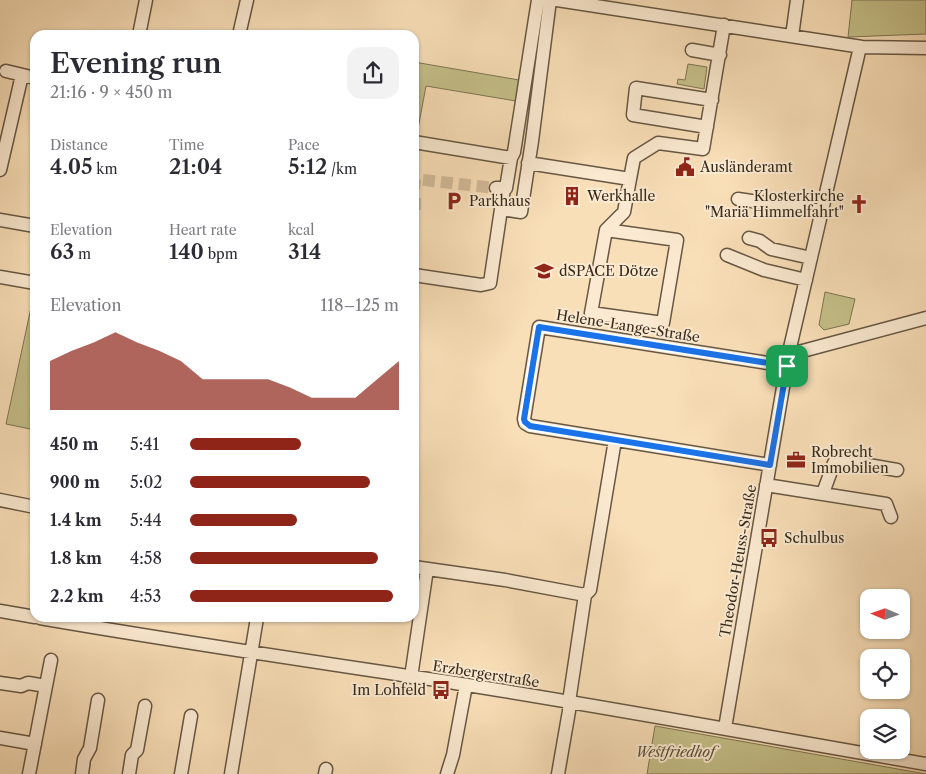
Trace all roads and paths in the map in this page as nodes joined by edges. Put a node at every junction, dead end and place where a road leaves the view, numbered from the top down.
1 (146, 0) edge
2 (247, 0) edge
3 (538, 0) edge
4 (550, 0) edge
5 (557, 0) edge
6 (797, 0) edge
7 (617, 5) edge
8 (724, 25) junction
9 (140, 30) edge
10 (240, 30) edge
11 (792, 36) junction
12 (860, 47) junction
13 (926, 48) edge
14 (692, 50) dead end
15 (720, 54) junction
16 (6, 71) dead end
17 (29, 76) edge
18 (712, 100) junction
19 (707, 127) junction
20 (419, 143) edge
21 (511, 158) junction
22 (528, 163) junction
23 (0, 170) edge
24 (630, 180) junction
25 (738, 199) dead end
26 (502, 209) junction
27 (822, 210) junction
28 (0, 220) edge
29 (30, 225) edge
30 (606, 230) junction
31 (749, 238) dead end
32 (727, 255) dead end
33 (811, 258) junction
34 (419, 275) edge
35 (0, 277) edge
36 (806, 280) junction
37 (30, 282) edge
38 (926, 318) edge
39 (789, 352) junction
40 (787, 366) junction
41 (614, 440) junction
42 (770, 465) junction
43 (898, 470) dead end
44 (766, 485) junction
45 (823, 493) junction
46 (0, 500) edge
47 (30, 506) edge
48 (891, 517) dead end
49 (419, 567) edge
50 (428, 568) junction
51 (586, 595) junction
52 (0, 611) edge
53 (30, 615) edge
54 (98, 622) edge
55 (256, 622) edge
56 (113, 623) edge
57 (252, 653) junction
58 (51, 660) dead end
59 (410, 677) junction
60 (0, 683) edge
61 (466, 685) junction
62 (46, 686) junction
63 (98, 700) dead end
64 (570, 702) junction
65 (145, 706) dead end
66 (190, 716) dead end
67 (724, 728) junction
68 (0, 738) edge
69 (35, 744) junction
70 (926, 764) edge
71 (29, 774) edge
72 (82, 774) edge
73 (128, 774) edge
74 (181, 774) edge
75 (231, 774) edge
76 (447, 774) edge
77 (558, 774) edge

1 - 9 street
2 - 10 street
3 - 21 street
4 - 22 street
5 - 7 street
6 - 11 street
7 - 8 street
8 - 11 street
8 - 15 street
11 - 12 street
12 - 13 street
12 - 27 street, Theodor-Heuss-Straße
14 - 15 street
15 - 18 street
16 - 17 street
17 - 23 street
18 - 19 street
18 - 19 street
19 - 24 street
20 - 21 street
21 - 26 street
22 - 24 street
22 - 26 street
24 - 30 street
25 - 27 street
26 - 34 street
27 - 33 street, Theodor-Heuss-Straße
28 - 29 street
30 - 30 street
31 - 33 street
32 - 36 street
33 - 36 street, Theodor-Heuss-Straße
35 - 37 street
36 - 39 street, Theodor-Heuss-Straße
38 - 39 street
39 - 40 street, Theodor-Heuss-Straße
40 - 41 street, Helene-Lange-Straße
40 - 42 street, Theodor-Heuss-Straße
41 - 42 street, Helene-Lange-Straße
41 - 51 street
42 - 44 street, Theodor-Heuss-Straße
43 - 45 street
44 - 45 street
44 - 67 street, Theodor-Heuss-Straße
45 - 48 street
46 - 47 street
49 - 50 street
50 - 51 street
50 - 59 street
51 - 64 street
52 - 53 street
54 - 56 street, Erzbergerstraße
55 - 57 street
56 - 57 street, Erzbergerstraße
57 - 59 street, Erzbergerstraße
57 - 75 street
58 - 62 street
59 - 61 street, Erzbergerstraße
60 - 62 street
61 - 64 street, Erzbergerstraße
61 - 76 street
62 - 69 street
63 - 72 street
64 - 67 street, Erzbergerstraße
64 - 77 street
65 - 73 street
66 - 74 street
67 - 70 street, Erzbergerstraße
68 - 69 street
69 - 71 street

